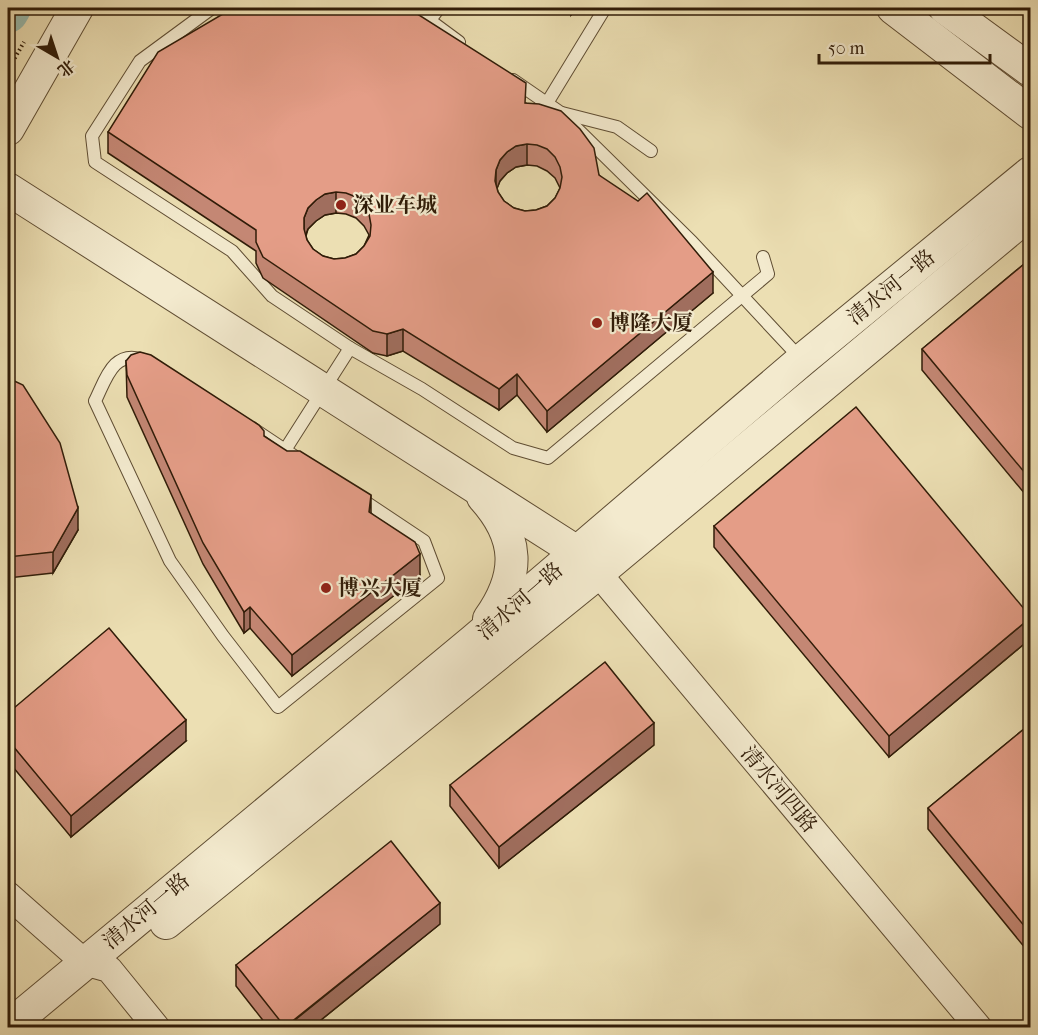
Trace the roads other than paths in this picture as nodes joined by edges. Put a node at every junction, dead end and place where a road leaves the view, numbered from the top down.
1 (64, 8) edge
2 (77, 8) edge
3 (212, 8) edge
4 (413, 8) edge
5 (439, 8) edge
6 (605, 8) edge
7 (893, 8) edge
8 (945, 8) edge
9 (430, 20) junction
10 (466, 47) edge
11 (1030, 70) edge
12 (504, 74) edge
13 (547, 103) junction
14 (8, 108) edge
15 (561, 112) junction
16 (1030, 113) edge
17 (8, 129) edge
18 (651, 151) dead end
19 (1030, 173) edge
20 (8, 189) edge
21 (1030, 213) edge
22 (764, 257) dead end
23 (743, 296) junction
24 (350, 348) junction
25 (802, 360) junction
26 (153, 363) edge
27 (323, 391) junction
28 (238, 419) edge
29 (285, 450) junction
30 (315, 469) edge
31 (472, 485) junction
32 (345, 489) edge
33 (587, 562) junction
34 (474, 640) junction
35 (8, 895) edge
36 (96, 965) junction
37 (8, 1027) edge
38 (37, 1028) edge
39 (157, 1028) edge
40 (979, 1028) edge

1 - 14 street
2 - 17 street
3 - 24 lane
4 - 9 lane
5 - 9 lane
6 - 13 lane
7 - 16 street
8 - 11 street
9 - 10 lane
12 - 13 lane
13 - 15 lane
15 - 18 lane
15 - 23 lane
19 - 25 street, 清水河一路
20 - 27 street
21 - 33 street, 清水河一路
22 - 23 lane
23 - 24 lane
23 - 25 lane
24 - 27 lane
25 - 33 street, 清水河一路
26 - 32 lane
27 - 29 lane
27 - 31 street
28 - 29 lane
29 - 30 lane
31 - 33 street
31 - 34 street
33 - 34 street, 清水河一路
33 - 36 street, 清水河一路
33 - 40 street, 清水河四路
34 - 36 street, 清水河一路
35 - 36 street
36 - 37 street, 清水河一路
36 - 38 street, 清水河一路
36 - 39 street

